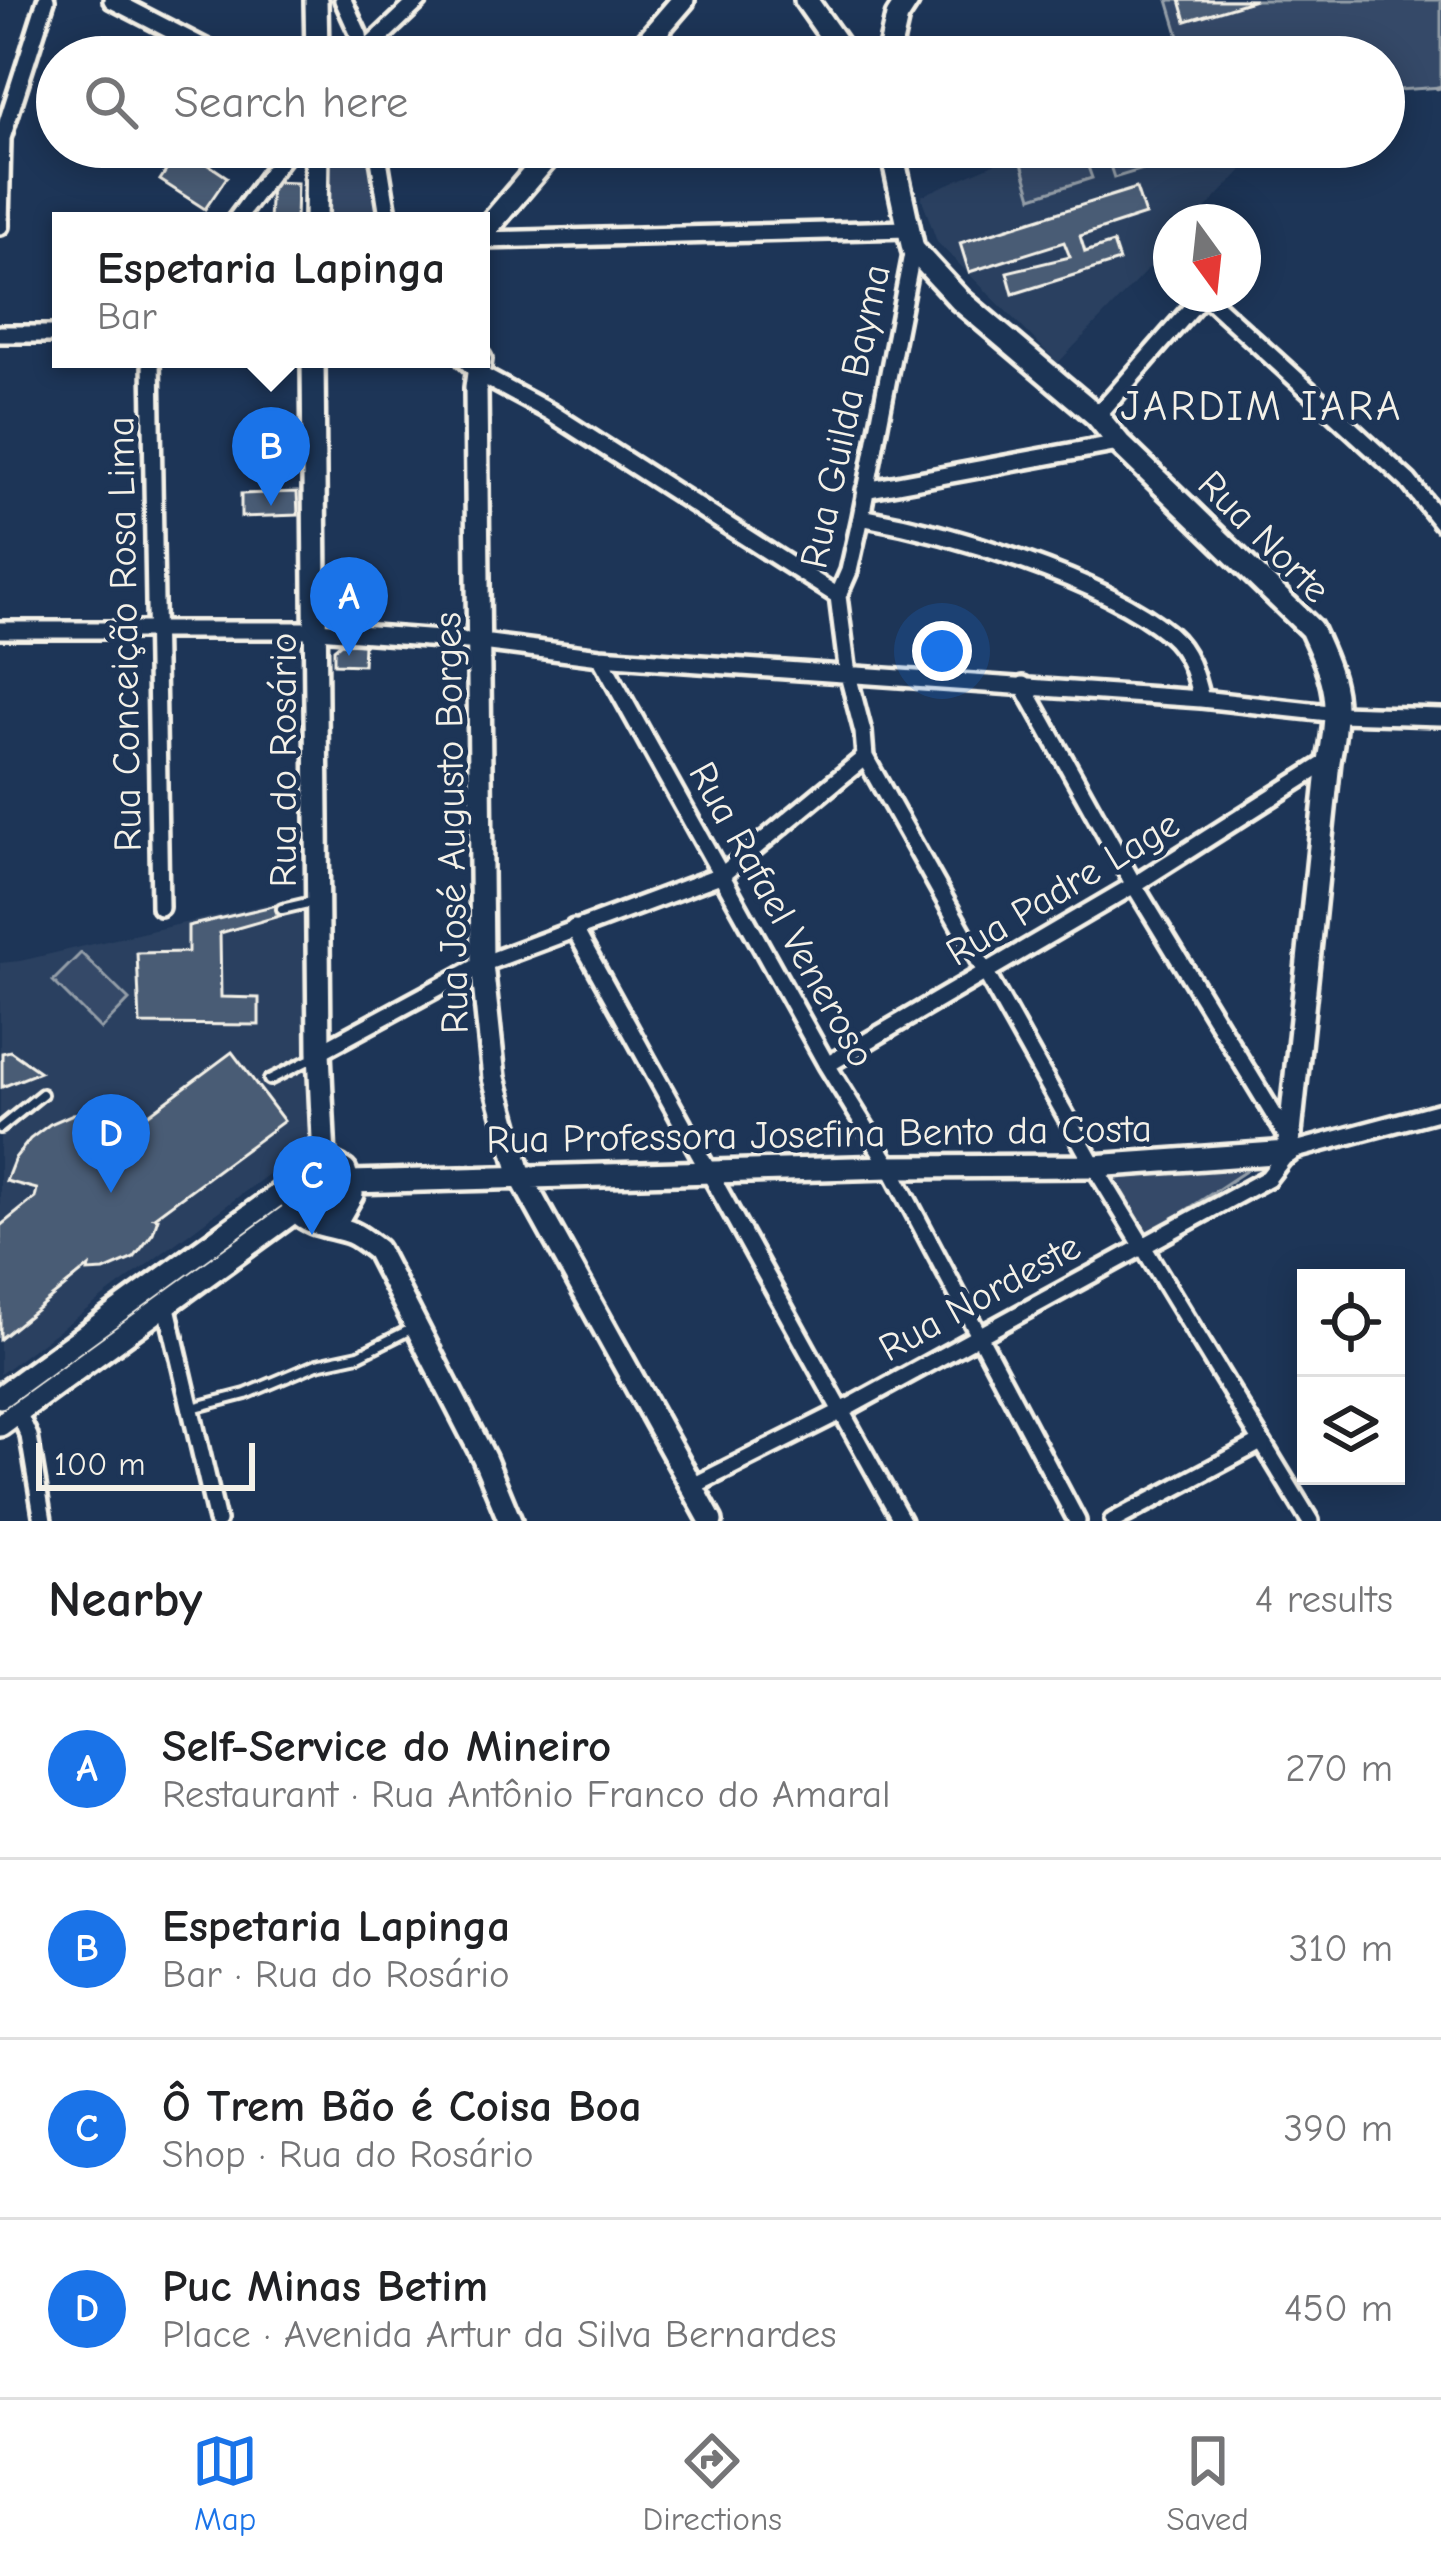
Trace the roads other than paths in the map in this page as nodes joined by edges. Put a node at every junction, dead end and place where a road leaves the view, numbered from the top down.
1 (46, 0) edge
2 (112, 0) edge
3 (316, 0) edge
4 (343, 0) edge
5 (419, 0) edge
6 (682, 0) edge
7 (806, 0) edge
8 (901, 6) edge
9 (183, 36) edge
10 (317, 36) edge
11 (359, 36) edge
12 (382, 36) edge
13 (652, 36) edge
14 (831, 36) edge
15 (893, 36) edge
16 (274, 168) edge
17 (316, 168) edge
18 (380, 168) edge
19 (538, 168) edge
20 (896, 168) edge
21 (242, 212) edge
22 (316, 212) edge
23 (388, 212) edge
24 (0, 226) edge
25 (490, 226) edge
26 (490, 237) edge
27 (911, 239) junction
28 (1187, 312) edge
29 (1223, 312) edge
30 (0, 334) edge
31 (52, 334) edge
32 (151, 368) edge
33 (313, 368) edge
34 (481, 368) edge
35 (483, 368) edge
36 (1097, 416) junction
37 (1119, 443) junction
38 (865, 490) junction
39 (861, 518) junction
40 (1441, 522) edge
41 (838, 596) junction
42 (317, 629) junction
43 (0, 630) edge
44 (158, 630) junction
45 (481, 642) junction
46 (600, 657) junction
47 (848, 675) junction
48 (1023, 685) junction
49 (1201, 699) junction
50 (1339, 714) junction
51 (1441, 717) edge
52 (865, 758) junction
53 (1329, 761) junction
54 (724, 874) junction
55 (1134, 885) junction
56 (319, 900) junction
57 (160, 907) dead end
58 (282, 909) dead end
59 (574, 928) junction
60 (482, 964) junction
61 (987, 971) junction
62 (320, 1053) junction
63 (826, 1065) junction
64 (269, 1080) dead end
65 (42, 1094) dead end
66 (1441, 1111) edge
67 (0, 1128) edge
68 (1288, 1146) junction
69 (324, 1160) junction
70 (1094, 1166) junction
71 (890, 1167) junction
72 (709, 1172) junction
73 (521, 1177) junction
74 (351, 1182) junction
75 (290, 1187) junction
76 (296, 1210) junction
77 (317, 1222) junction
78 (1142, 1244) junction
79 (166, 1303) junction
80 (414, 1328) junction
81 (977, 1334) junction
82 (192, 1408) junction
83 (841, 1411) junction
84 (6, 1412) edge
85 (1261, 1442) junction
86 (692, 1487) junction
87 (43, 1521) edge
88 (218, 1521) edge
89 (510, 1521) edge
90 (711, 1521) edge
91 (902, 1521) edge
92 (1077, 1521) edge
93 (1113, 1521) edge
94 (1310, 1521) edge

1 - 24 street
2 - 9 street
3 - 10 street
4 - 11 street
5 - 12 street
6 - 13 street
7 - 14 street
8 - 15 street
16 - 21 street
17 - 22 street
18 - 23 street
19 - 25 street
20 - 27 street
26 - 27 street
27 - 36 street, Rua Norte
27 - 38 street, Rua Guilda Bayma
28 - 36 street
29 - 40 street
30 - 31 street
32 - 44 street, Rua Conceição Rosa Lima
33 - 42 street, Rua do Rosário
34 - 45 street, Rua José Augusto Borges
35 - 41 street
36 - 37 street, Rua Norte
37 - 38 street
37 - 50 street, Rua Norte
38 - 39 street, Rua Guilda Bayma
39 - 41 street, Rua Guilda Bayma
39 - 49 street
41 - 47 street
42 - 44 street
42 - 45 street
42 - 56 street, Rua do Rosário
43 - 44 street
44 - 57 street, Rua Conceição Rosa Lima
45 - 46 street
45 - 60 street, Rua José Augusto Borges
46 - 47 street
46 - 54 street, Rua Rafael Veneroso
47 - 48 street
47 - 52 street
48 - 49 street
48 - 55 street
49 - 50 street
50 - 51 street
50 - 53 street, Rua Norte
52 - 54 street
52 - 61 street
53 - 55 street, Rua Padre Lage
53 - 68 street, Rua Norte
54 - 59 street
54 - 63 street, Rua Rafael Veneroso
55 - 61 street, Rua Padre Lage
55 - 68 street
56 - 58 lane
56 - 62 street, Rua do Rosário
59 - 60 street
59 - 72 street
60 - 62 street
60 - 73 street, Rua José Augusto Borges
61 - 63 street, Rua Padre Lage
61 - 70 street
62 - 64 lane
62 - 69 street, Rua do Rosário
63 - 71 street, Rua Rafael Veneroso
65 - 67 lane
66 - 68 street
68 - 70 street, Rua Professora Josefina Bento da Costa
68 - 78 street, Rua Nordeste
69 - 74 street
69 - 75 street
70 - 71 street, Rua Professora Josefina Bento da Costa
70 - 78 street
71 - 72 street, Rua Professora Josefina Bento da Costa
71 - 81 street, Rua Rafael Veneroso
72 - 73 street, Rua Professora Josefina Bento da Costa
72 - 83 street
73 - 74 street, Rua Professora Josefina Bento da Costa
73 - 86 street, Rua José Augusto Borges
74 - 77 street
75 - 76 street
75 - 84 street
76 - 77 street
76 - 79 street
77 - 80 street
78 - 81 street, Rua Nordeste
78 - 85 street
79 - 82 street
79 - 84 street
80 - 82 lane
80 - 89 street
81 - 83 street, Rua Nordeste
81 - 92 street, Rua Rafael Veneroso
82 - 88 street
83 - 86 street, Rua Nordeste
83 - 91 street
84 - 87 street
85 - 93 street
85 - 94 street
86 - 90 street, Rua José Augusto Borges

